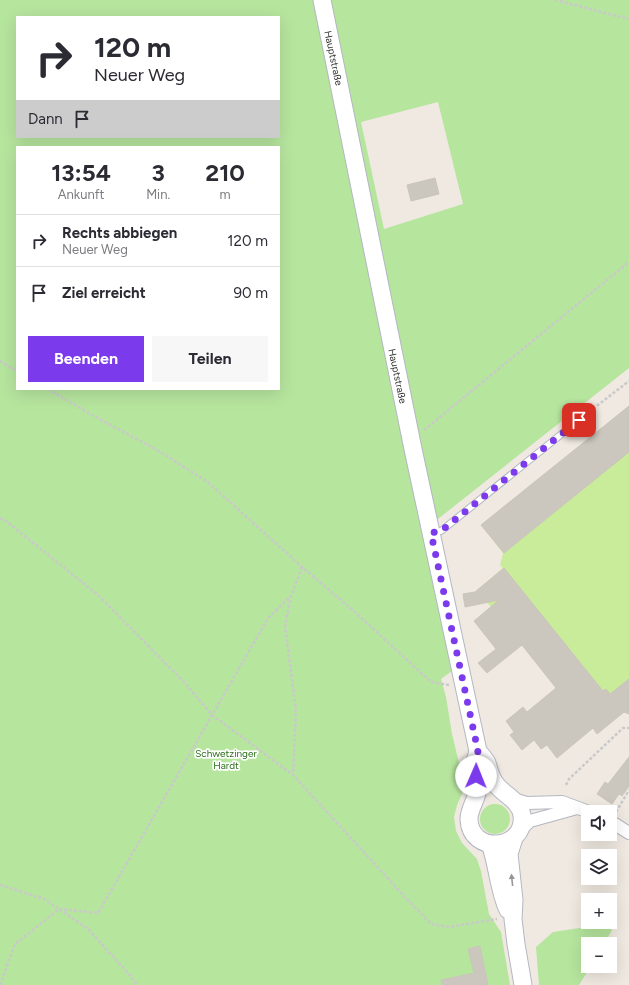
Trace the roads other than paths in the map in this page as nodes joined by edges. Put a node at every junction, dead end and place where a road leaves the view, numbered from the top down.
1 (322, 0) edge
2 (579, 420) road end
3 (431, 533) junction
4 (478, 751) junction
5 (509, 796) junction
6 (475, 803) junction
7 (578, 808) junction
8 (581, 809) edge
9 (617, 825) edge
10 (629, 833) edge
11 (516, 834) junction
12 (490, 844) junction
13 (513, 919) junction
14 (523, 985) edge

1 - 3 street, Hauptstraße
2 - 3 lane
3 - 4 street, Hauptstraße
4 - 5 street, Hauptstraße
4 - 6 street, Hauptstraße
5 - 6 street
5 - 7 street
5 - 11 street, Hauptstraße
6 - 12 street, Hauptstraße
7 - 8 street
7 - 11 street
9 - 10 street
11 - 12 street
13 -> 11 street, Hauptstraße
12 - 13 street, Hauptstraße
13 - 14 street, Hauptstraße

